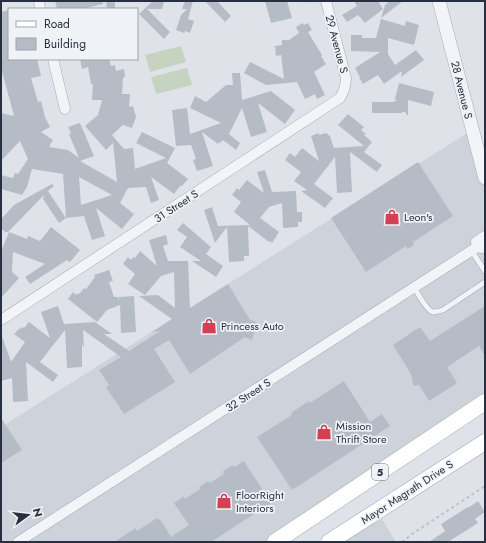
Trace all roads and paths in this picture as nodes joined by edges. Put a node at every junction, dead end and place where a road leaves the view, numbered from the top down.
1 (308, 1) edge
2 (317, 1) edge
3 (326, 1) edge
4 (439, 1) edge
5 (53, 60) edge
6 (346, 87) joint
7 (65, 109) dead end
8 (484, 170) edge
9 (485, 236) edge
10 (478, 248) edge
11 (485, 271) edge
12 (485, 282) edge
13 (414, 288) junction
14 (1, 320) edge
15 (485, 402) edge
16 (485, 436) edge
17 (485, 442) edge
18 (456, 461) junction
19 (485, 486) edge
20 (18, 542) edge
21 (275, 542) edge
22 (330, 542) edge
23 (402, 542) edge

1 - 2 path
3 - 6 street, 29 Avenue S
4 - 8 street, 28 Avenue S
5 - 7 street
6 - 14 street, 31 Street S
9 - 10 street, 32 Street S
10 - 11 lane
10 - 13 street, 32 Street S
12 - 13 lane
13 - 20 street, 32 Street S
15 - 21 main road, 5
16 - 18 main road
17 - 18 main road, Mayor Magrath Drive S
18 - 22 main road, Mayor Magrath Drive S
19 - 23 path

